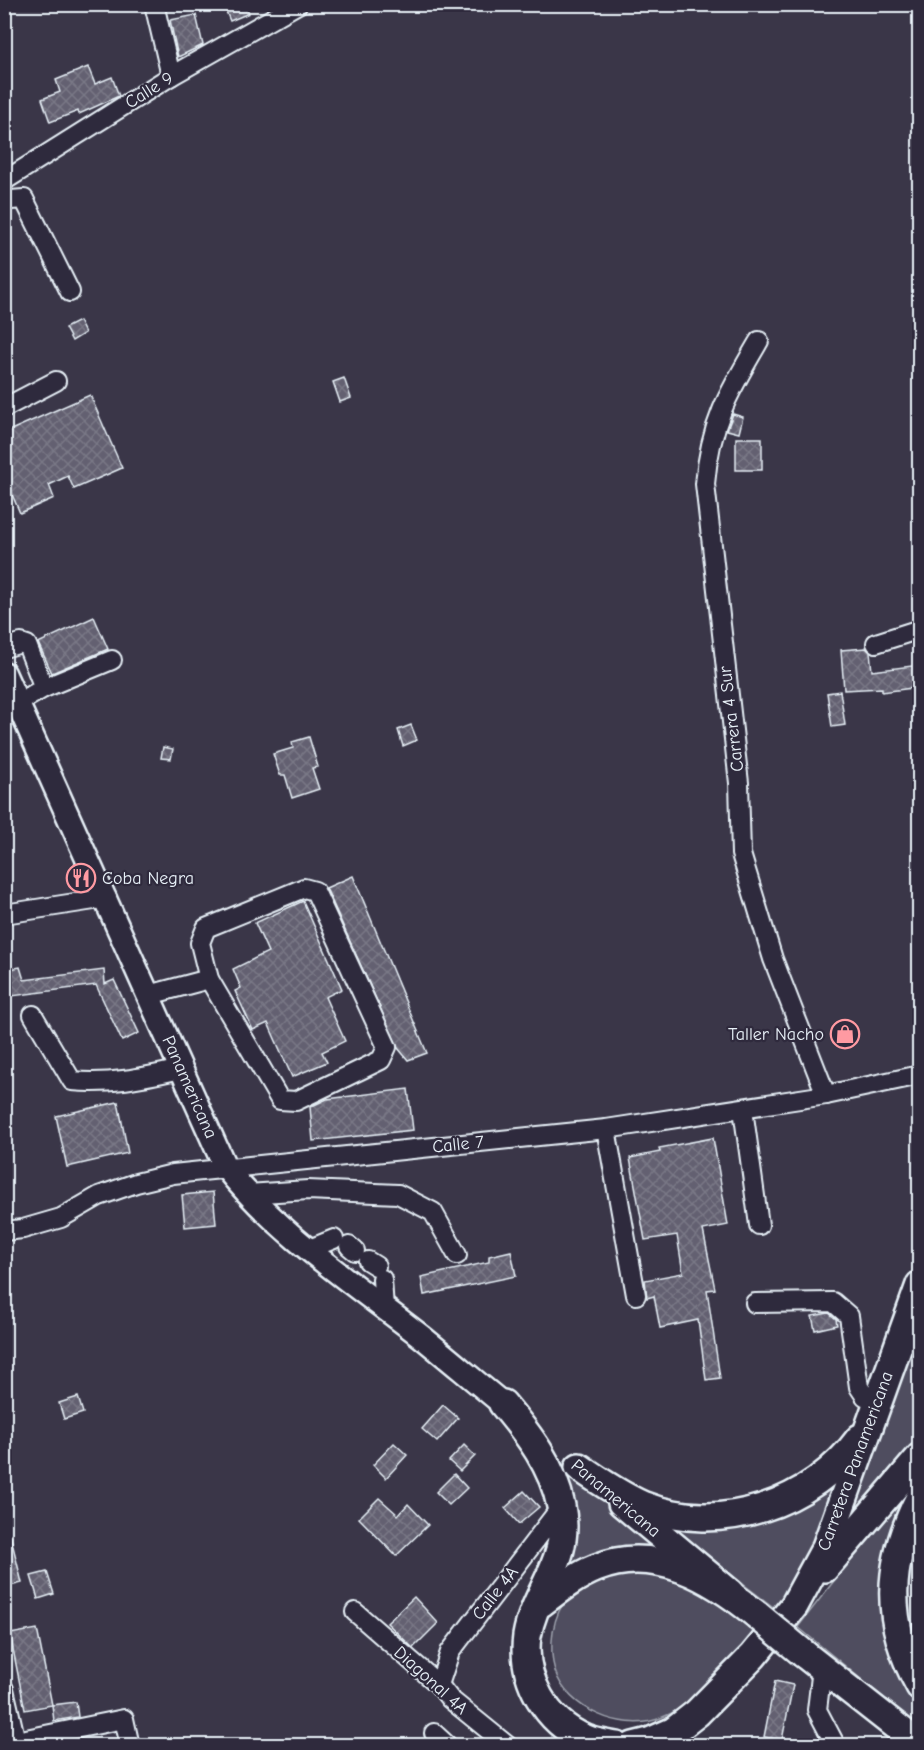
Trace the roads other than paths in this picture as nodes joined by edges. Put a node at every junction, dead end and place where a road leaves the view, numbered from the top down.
1 (154, 4) edge
2 (298, 4) edge
3 (171, 76) junction
4 (4, 181) edge
5 (4, 203) edge
6 (70, 292) dead end
7 (759, 341) dead end
8 (56, 381) dead end
9 (4, 408) edge
10 (920, 629) edge
11 (876, 643) dead end
12 (4, 648) edge
13 (111, 660) dead end
14 (4, 673) edge
15 (44, 688) junction
16 (18, 703) junction
17 (107, 898) junction
18 (4, 914) edge
19 (209, 979) junction
20 (149, 995) junction
21 (33, 1015) dead end
22 (182, 1069) junction
23 (920, 1075) edge
24 (826, 1095) junction
25 (743, 1109) junction
26 (606, 1129) junction
27 (225, 1167) junction
28 (247, 1194) junction
29 (759, 1225) dead end
30 (4, 1231) edge
31 (308, 1250) junction
32 (457, 1255) dead end
33 (918, 1291) edge
34 (636, 1295) dead end
35 (755, 1303) dead end
36 (384, 1309) junction
37 (503, 1404) junction
38 (874, 1412) junction
39 (920, 1457) edge
40 (579, 1467) junction
41 (920, 1497) edge
42 (561, 1507) junction
43 (730, 1593) junction
44 (536, 1606) junction
45 (794, 1606) junction
46 (355, 1612) dead end
47 (813, 1661) junction
48 (439, 1685) junction
49 (920, 1686) edge
50 (4, 1689) edge
51 (434, 1733) dead end
52 (17, 1743) edge
53 (920, 1745) edge
54 (130, 1746) edge
55 (448, 1746) edge
56 (508, 1746) edge
57 (617, 1746) edge
58 (633, 1746) edge
59 (836, 1746) edge

1 - 3 street
2 - 3 street, Calle 9
3 - 4 street, Calle 9
5 - 6 street
7 - 24 street, Carrera 4 Sur
8 - 9 street
10 - 11 street
12 - 15 street
13 - 15 street
14 - 16 main road, Panamericana
15 - 16 street
16 - 17 main road, Panamericana
17 - 18 street
17 - 20 main road, Panamericana
19 - 19 street
19 - 20 street
20 - 22 main road, Panamericana
21 - 22 street
22 - 27 main road, Panamericana
23 - 24 street, Calle 7
24 - 25 street, Calle 7
25 - 26 street, Calle 7
25 - 29 street
26 - 27 street, Calle 7
26 - 34 street
27 - 28 main road, Panamericana
27 - 30 street, Calle 7
28 - 31 main road, Panamericana
28 - 32 street
31 - 36 main road, Panamericana
31 - 36 street
33 - 38 highway, Carretera Panamericana
35 - 38 street
36 - 37 main road, Panamericana
37 - 40 highway, Panamericana
37 - 42 highway, Panamericana
38 - 40 highway
38 - 45 highway, Carretera Panamericana
39 - 45 highway
40 - 43 highway, Panamericana
41 - 49 highway
42 - 44 highway, Panamericana
42 - 48 street, Calle 4A
43 - 44 highway
43 - 47 highway, bridge
44 - 57 highway
45 - 58 highway, Carretera Panamericana
46 - 48 street, Diagonal 4A
47 - 53 highway
47 - 59 street
48 - 56 street, Diagonal 4A
50 - 52 street
51 - 55 street
52 - 54 street

